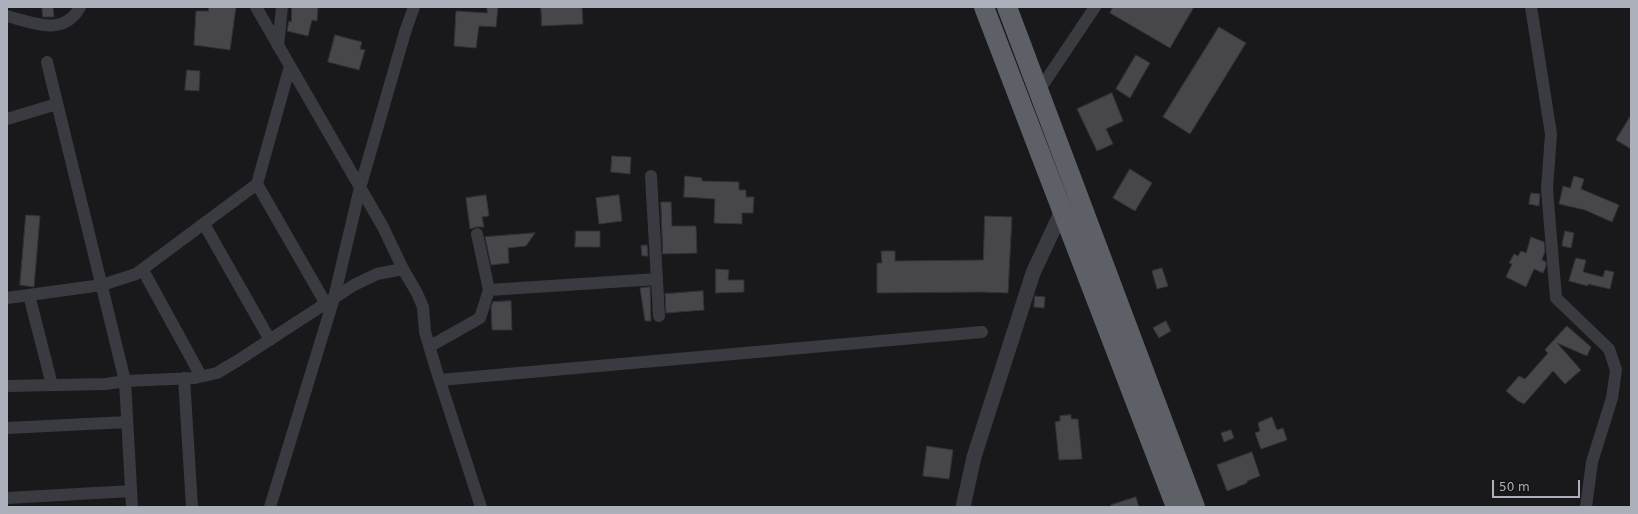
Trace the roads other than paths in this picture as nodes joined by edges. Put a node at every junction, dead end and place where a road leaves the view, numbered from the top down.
1 (80, 7) edge
2 (256, 7) edge
3 (282, 7) edge
4 (414, 7) edge
5 (984, 7) edge
6 (1007, 7) edge
7 (1095, 7) edge
8 (1531, 7) edge
9 (7, 16) edge
10 (278, 46) junction
11 (47, 62) dead end
12 (290, 66) junction
13 (1038, 92) junction
14 (57, 104) junction
15 (7, 119) edge
16 (651, 176) dead end
17 (258, 184) junction
18 (360, 188) junction
19 (1071, 206) junction
20 (204, 224) junction
21 (477, 234) dead end
22 (402, 269) junction
23 (145, 274) dead end
24 (657, 279) junction
25 (102, 285) junction
26 (489, 290) junction
27 (29, 295) junction
28 (7, 298) edge
29 (330, 301) junction
30 (659, 316) dead end
31 (982, 332) dead end
32 (270, 340) junction
33 (434, 344) dead end
34 (202, 376) junction
35 (184, 378) junction
36 (440, 380) junction
37 (125, 381) junction
38 (52, 385) junction
39 (7, 386) edge
40 (127, 422) junction
41 (7, 428) edge
42 (131, 491) junction
43 (7, 498) edge
44 (132, 507) edge
45 (192, 507) edge
46 (270, 507) edge
47 (481, 507) edge
48 (963, 507) edge
49 (1176, 507) edge
50 (1195, 507) edge
51 (1586, 507) edge

1 - 9 street
2 - 10 street
3 - 10 street
4 - 18 street
5 - 19 highway
6 - 13 highway
7 - 13 street
8 - 51 street
10 - 12 street
11 - 14 street
12 - 17 street
12 - 18 street
13 - 19 highway
14 - 15 street
14 - 25 street
16 - 24 street
17 - 20 street
17 - 29 street
18 - 22 street
18 - 29 street
19 - 48 street
19 - 49 highway
19 - 50 highway
20 - 25 street
20 - 32 street
21 - 26 street
22 - 29 street
22 - 36 street
23 - 34 street
24 - 26 street
24 - 30 street
25 - 27 street
25 - 37 street
26 - 33 street
27 - 28 street
27 - 38 street
29 - 32 street
29 - 46 street
31 - 36 street
32 - 34 street
34 - 35 street
35 - 37 street
35 - 45 street
36 - 47 street
37 - 38 street
37 - 40 street
38 - 39 street
40 - 41 street
40 - 42 street
42 - 43 street
42 - 44 street

